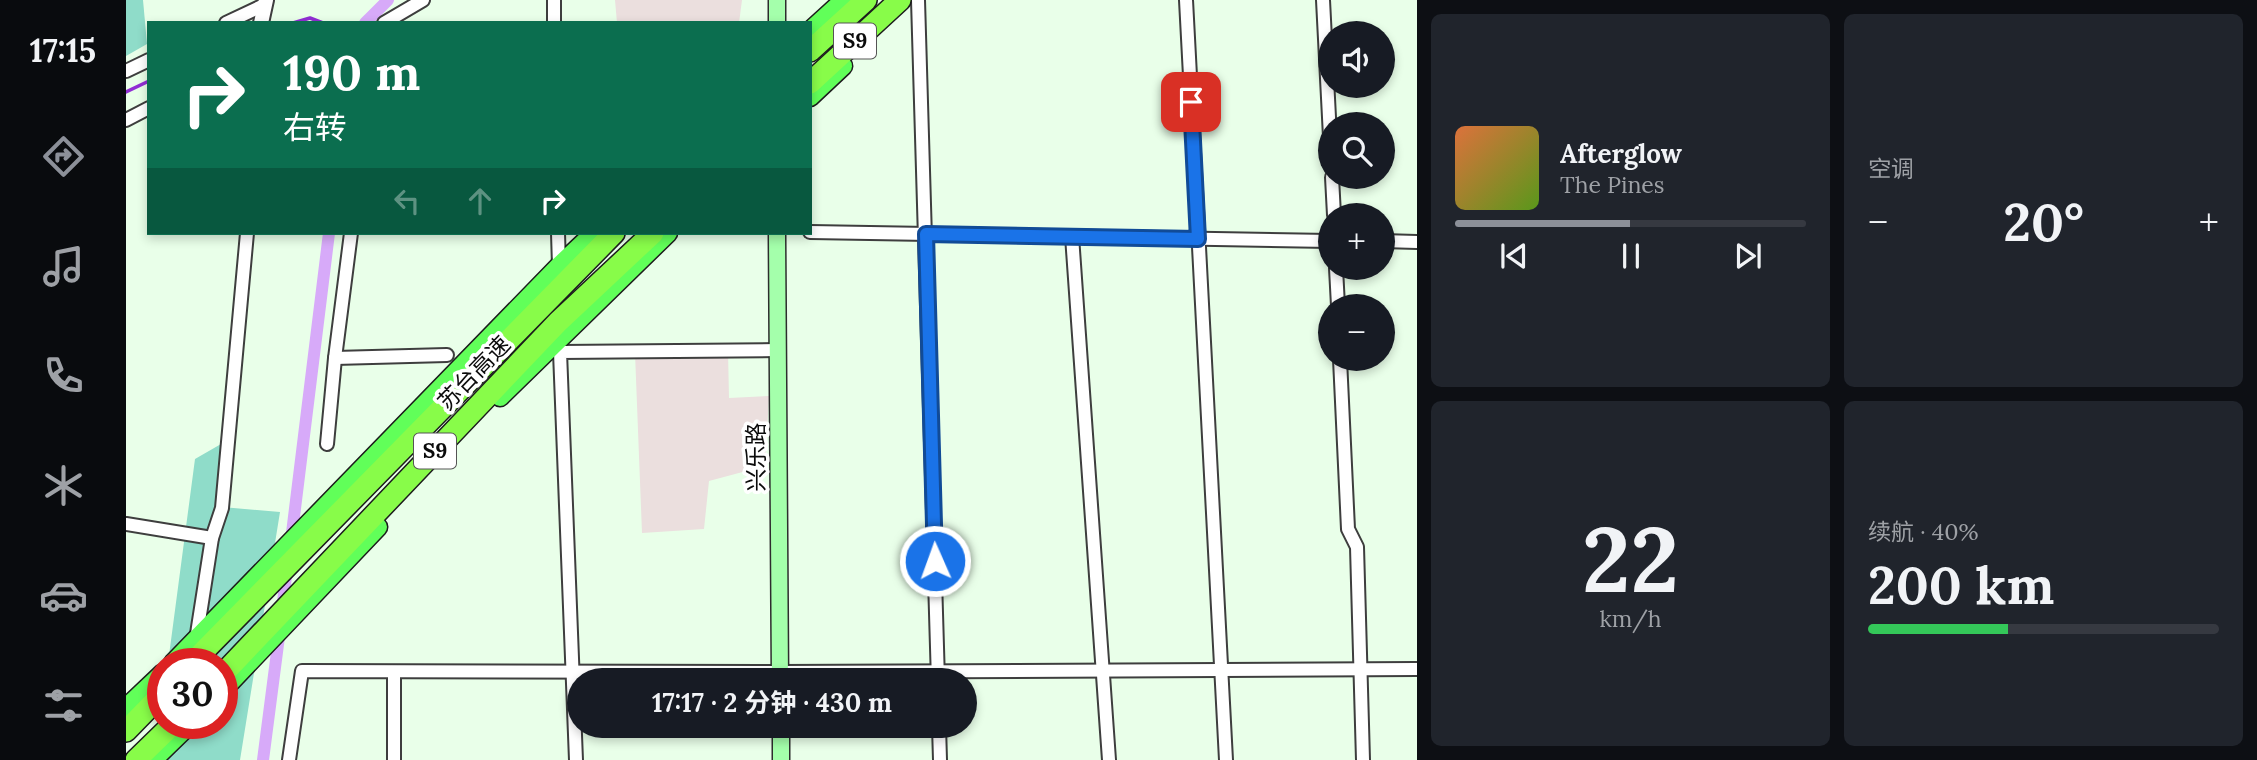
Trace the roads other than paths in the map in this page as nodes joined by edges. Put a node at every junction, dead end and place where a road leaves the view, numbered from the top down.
1 (423, 0) edge
2 (554, 0) edge
3 (777, 0) edge
4 (844, 0) edge
5 (866, 0) edge
6 (900, 0) edge
7 (915, 0) edge
8 (1186, 0) edge
9 (1323, 0) edge
10 (265, 3) edge
11 (230, 21) edge
12 (261, 21) edge
13 (387, 21) edge
14 (554, 21) edge
15 (777, 21) edge
16 (812, 29) edge
17 (812, 49) edge
18 (147, 61) edge
19 (126, 71) edge
20 (812, 81) edge
21 (812, 95) edge
22 (147, 109) edge
23 (1329, 112) edge
24 (126, 120) edge
25 (812, 232) edge
26 (926, 234) junction
27 (247, 235) edge
28 (351, 235) edge
29 (558, 235) edge
30 (592, 235) edge
31 (612, 235) edge
32 (651, 235) edge
33 (666, 235) edge
34 (777, 235) edge
35 (1072, 236) junction
36 (1198, 239) junction
37 (1318, 241) edge
38 (1395, 242) edge
39 (1417, 242) edge
40 (559, 266) junction
41 (778, 350) junction
42 (447, 355) dead end
43 (335, 358) junction
44 (1341, 371) edge
45 (327, 444) dead end
46 (126, 524) edge
47 (212, 538) junction
48 (196, 640) junction
49 (188, 648) edge
50 (207, 648) edge
51 (238, 658) edge
52 (574, 668) edge
53 (780, 668) edge
54 (938, 668) edge
55 (1220, 669) junction
56 (1361, 669) junction
57 (1417, 669) edge
58 (1101, 670) junction
59 (394, 671) junction
60 (567, 672) edge
61 (238, 674) edge
62 (977, 674) edge
63 (147, 688) edge
64 (126, 708) edge
65 (147, 709) edge
66 (126, 731) edge
67 (576, 738) edge
68 (781, 738) edge
69 (939, 738) edge
70 (158, 739) edge
71 (175, 739) edge
72 (136, 760) edge
73 (153, 760) edge
74 (289, 760) edge
75 (394, 760) edge
76 (576, 760) edge
77 (781, 760) edge
78 (940, 760) edge
79 (1109, 760) edge
80 (1226, 760) edge
81 (1363, 760) edge

1 - 13 street
2 - 14 street
3 - 15 main road
4 - 16 main road
5 - 17 highway, S9
6 - 20 highway, S9
7 - 21 main road
7 - 26 street
8 - 36 street
9 - 23 street
10 - 11 street
10 - 12 street
18 - 19 street
22 - 24 street
25 - 26 street
26 - 35 street
26 - 54 street
27 - 47 street
28 - 43 street
29 - 40 street
30 - 40 main road
31 - 50 highway, 苏台高速 / S9
32 - 51 highway, 苏台高速 / S9
33 - 61 main road
34 - 41 main road, 兴乐路
35 - 36 street
35 - 58 street
36 - 37 street
36 - 55 street
38 - 39 street
40 - 48 main road
41 - 52 street
41 - 53 main road, 兴乐路
42 - 43 street
43 - 45 street
44 - 56 street
46 - 47 street
47 - 48 street
48 - 49 main road
55 - 56 street
55 - 58 street
55 - 80 street
56 - 57 street
56 - 81 street
58 - 62 street
58 - 79 street
59 - 60 street
59 - 74 street
59 - 75 street
63 - 64 main road
65 - 66 highway
67 - 76 street
68 - 77 main road
69 - 78 street
70 - 72 highway
71 - 73 main road

